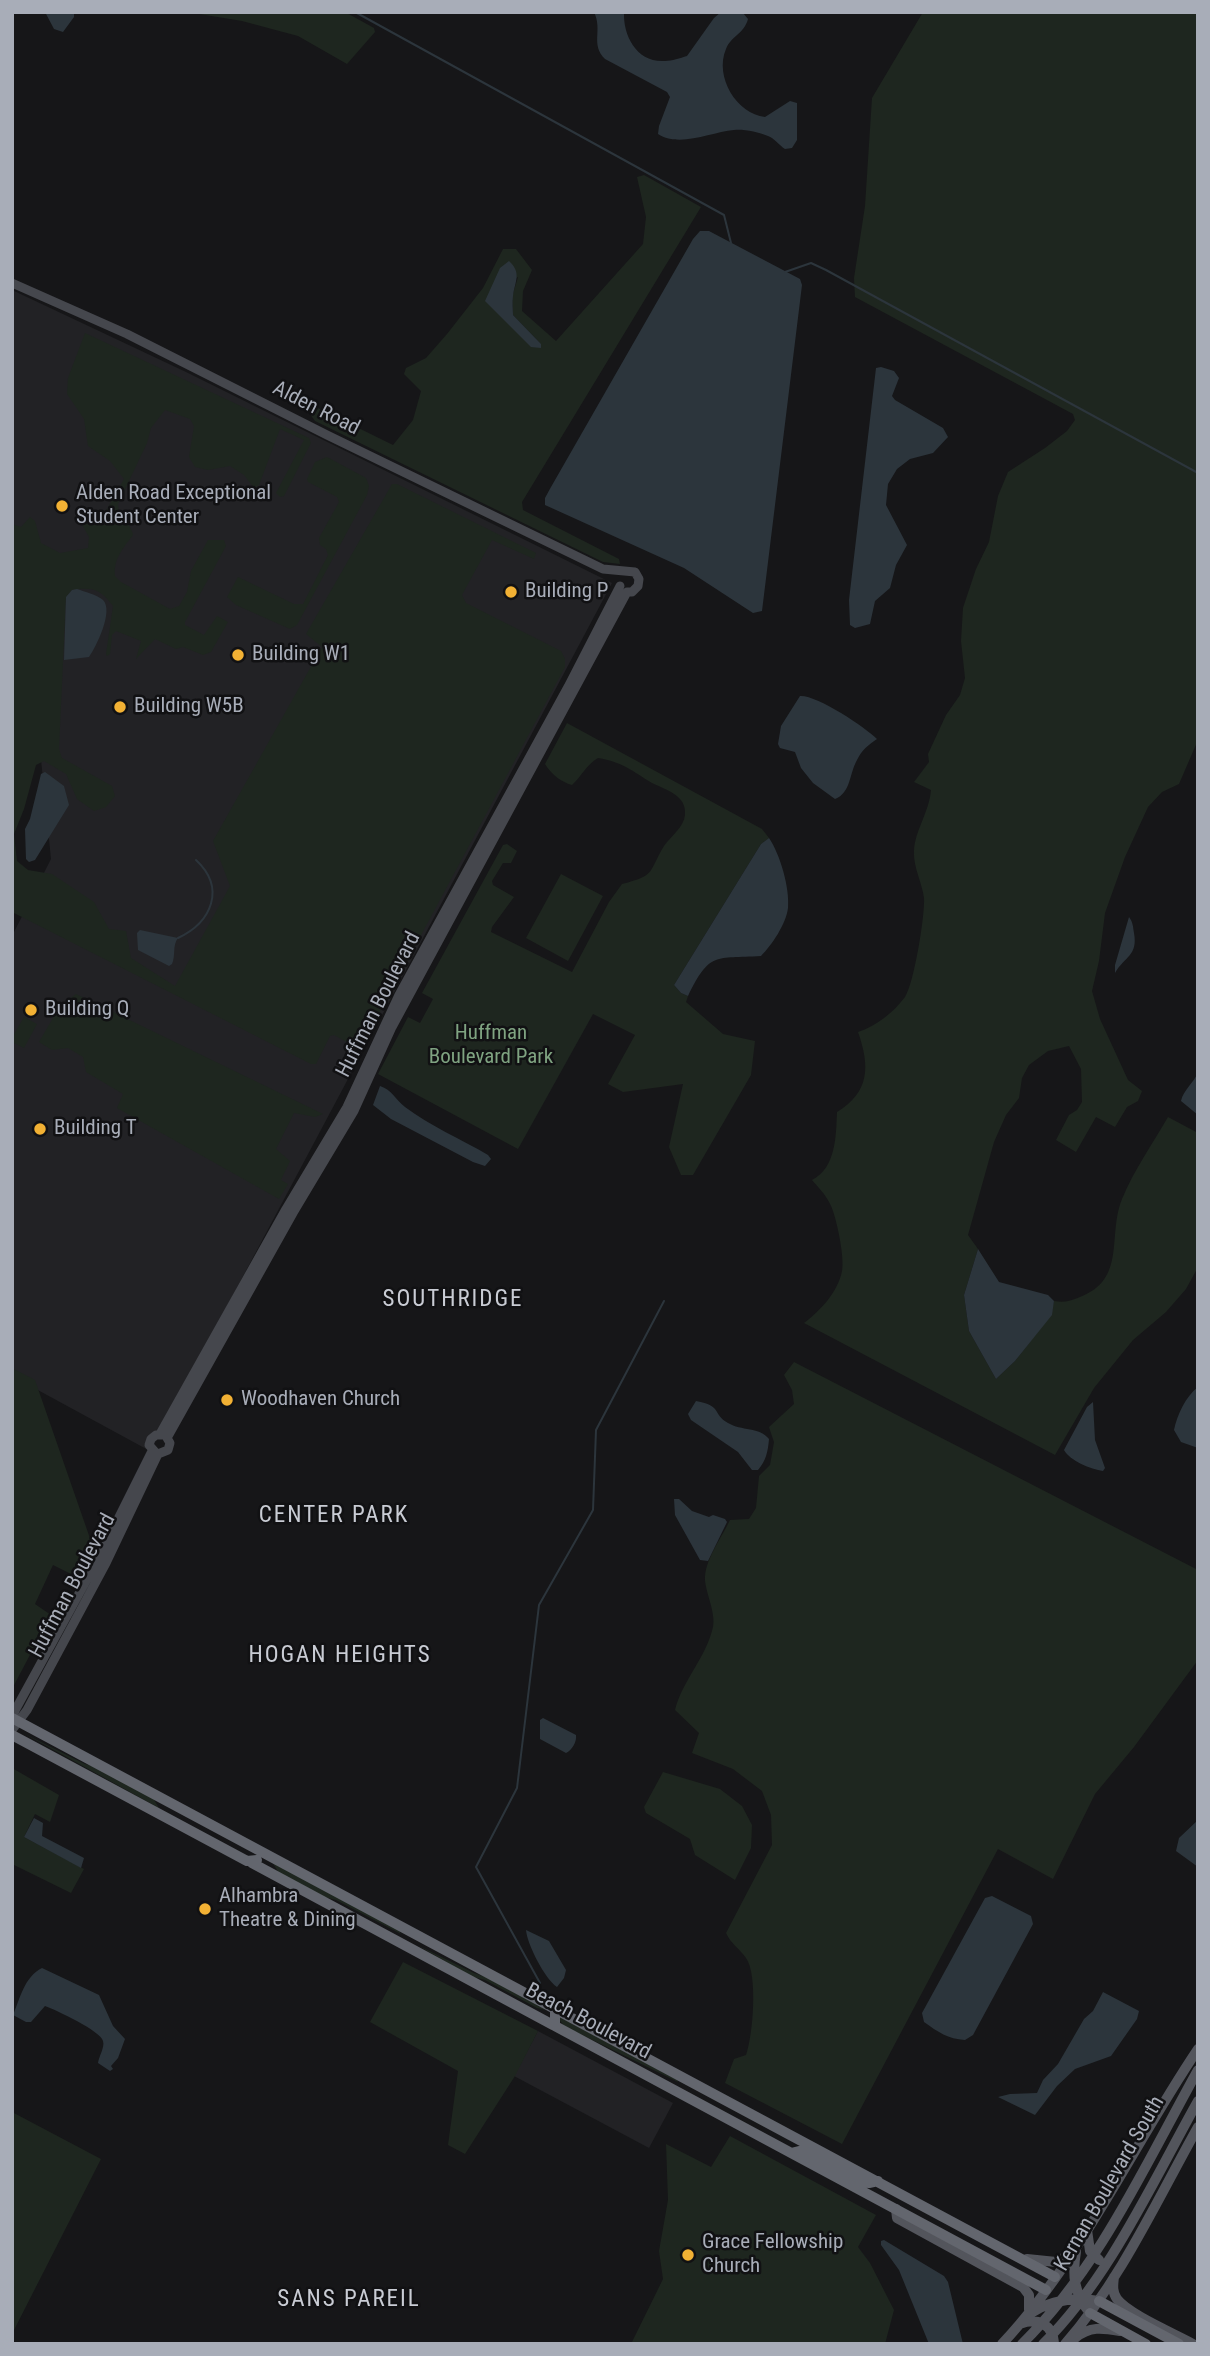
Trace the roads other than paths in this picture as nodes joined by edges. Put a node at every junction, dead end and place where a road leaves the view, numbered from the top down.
1 (12, 284) edge
2 (603, 569) junction
3 (623, 573) junction
4 (622, 587) junction
5 (164, 1436) junction
6 (155, 1452) junction
7 (62, 1625) junction
8 (57, 1654) junction
9 (14, 1724) edge
10 (156, 1794) junction
11 (184, 1809) junction
12 (160, 1814) junction
13 (268, 1854) junction
14 (250, 1862) junction
15 (276, 1876) junction
16 (555, 2008) junction
17 (530, 2013) junction
18 (554, 2026) junction
19 (1198, 2049) edge
20 (1198, 2070) edge
21 (1198, 2101) edge
22 (1198, 2127) edge
23 (791, 2153) junction
24 (877, 2181) junction
25 (896, 2209) junction
26 (1087, 2229) junction
27 (1077, 2247) junction
28 (1125, 2257) junction
29 (1019, 2258) junction
30 (1116, 2272) junction
31 (1055, 2277) junction
32 (1046, 2290) junction
33 (1078, 2293) junction
34 (1066, 2298) junction
35 (1099, 2301) junction
36 (1090, 2313) junction
37 (1027, 2316) junction
38 (1020, 2325) junction
39 (1123, 2332) junction
40 (1025, 2340) edge
41 (1002, 2344) edge
42 (1043, 2344) edge
43 (1054, 2344) edge
44 (1066, 2344) edge
45 (1146, 2344) edge
46 (1179, 2344) edge
47 (1193, 2344) edge

1 - 2 street, Alden Road
2 - 3 street, Alden Road
2 - 4 street, Alden Road
3 - 4 street
3 - 4 street
4 - 5 street, Huffman Boulevard
5 - 6 street
5 - 6 street
6 - 7 street, Huffman Boulevard
6 - 8 street, Huffman Boulevard
7 - 8 street
7 - 9 street, Huffman Boulevard
8 - 9 street, Huffman Boulevard
9 - 10 highway
9 - 12 highway, Beach Boulevard
10 - 11 highway
10 - 12 highway
11 - 12 highway
11 - 13 highway
12 - 14 highway, Beach Boulevard
13 - 14 highway
13 - 15 highway
13 - 16 highway
14 - 15 highway, Beach Boulevard
15 - 17 highway, Beach Boulevard
16 - 17 highway
16 - 18 highway
16 - 24 highway
17 - 18 highway, Beach Boulevard
18 - 23 highway, Beach Boulevard
19 - 26 main road
20 - 40 main road, Kernan Boulevard South
21 - 42 main road, Kernan Boulevard South
22 - 28 main road
23 - 24 highway
23 - 25 highway, Beach Boulevard
24 - 29 highway
25 - 32 highway, Beach Boulevard
25 - 37 main road
26 - 27 main road
26 - 28 main road
27 - 29 main road
27 - 31 main road
27 - 33 main road
28 - 30 main road
29 - 31 highway
30 - 33 main road
30 - 35 main road
30 - 47 main road
31 - 32 main road
31 - 33 main road
31 - 34 main road
32 - 34 main road
32 - 37 main road
33 - 34 main road
33 - 35 main road
33 - 36 main road
34 - 36 main road
34 - 37 main road
34 - 44 main road
35 - 36 main road
35 - 46 highway
36 - 39 highway
36 - 44 main road
37 - 38 main road
38 - 41 main road
38 - 43 main road
39 - 44 main road
39 - 45 highway

